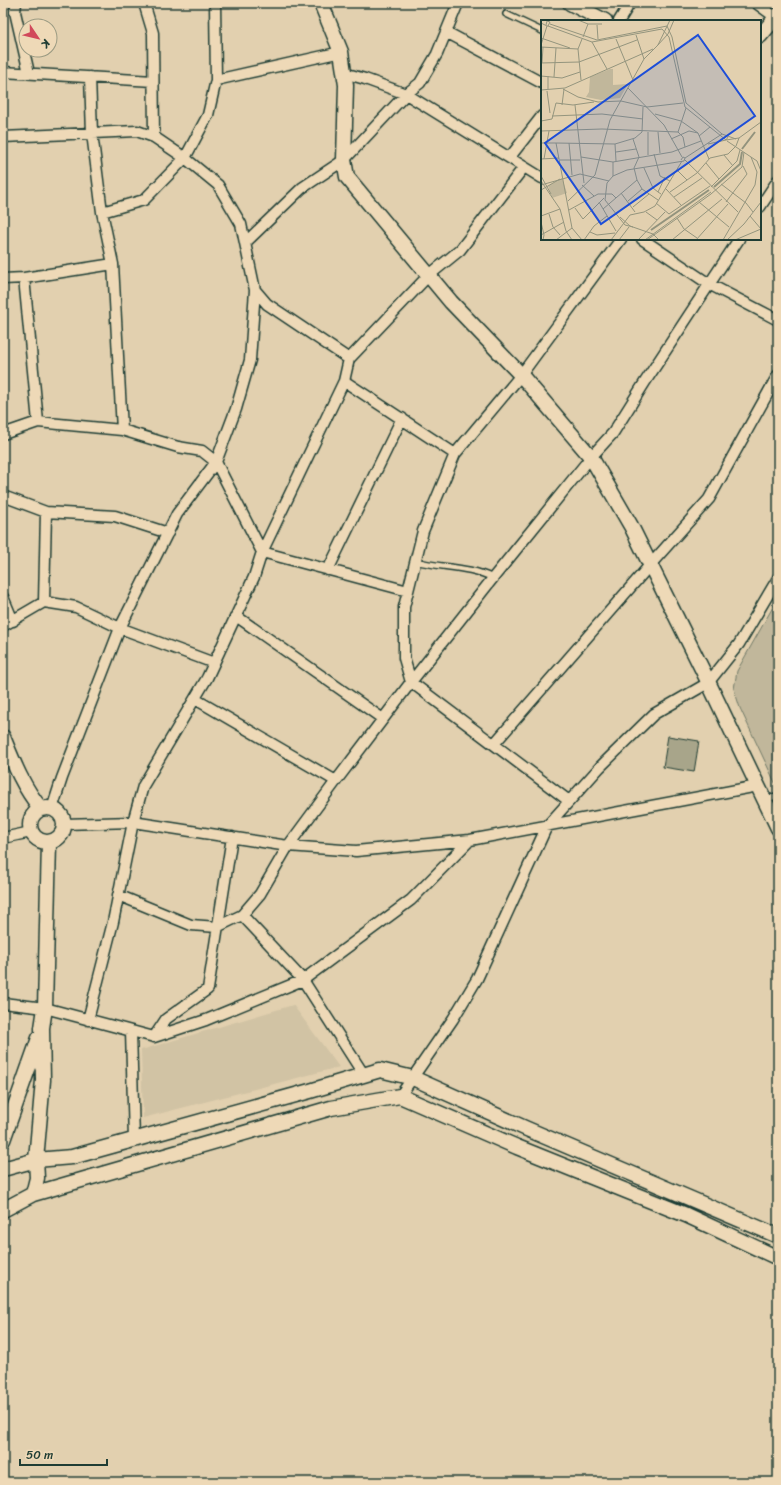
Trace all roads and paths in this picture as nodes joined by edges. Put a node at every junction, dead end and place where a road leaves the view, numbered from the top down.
1 (16, 3) edge
2 (144, 3) edge
3 (215, 3) edge
4 (321, 3) edge
5 (458, 3) edge
6 (570, 3) edge
7 (630, 3) edge
8 (756, 3) edge
9 (506, 14) dead end
10 (777, 17) edge
11 (603, 20) edge
12 (620, 20) edge
13 (541, 31) edge
14 (446, 32) junction
15 (761, 35) edge
16 (341, 52) junction
17 (3, 72) edge
18 (29, 73) junction
19 (344, 73) junction
20 (90, 77) junction
21 (216, 80) junction
22 (153, 82) junction
23 (541, 82) edge
24 (406, 94) junction
25 (541, 117) edge
26 (92, 133) junction
27 (3, 137) edge
28 (154, 137) junction
29 (510, 157) junction
30 (185, 158) junction
31 (344, 160) junction
32 (524, 167) junction
33 (541, 177) edge
34 (778, 180) edge
35 (761, 206) edge
36 (102, 212) junction
37 (620, 240) edge
38 (643, 240) edge
39 (738, 240) edge
40 (245, 243) junction
41 (113, 264) junction
42 (428, 276) junction
43 (24, 278) junction
44 (3, 279) edge
45 (709, 284) junction
46 (255, 290) junction
47 (778, 320) edge
48 (349, 359) junction
49 (778, 375) edge
50 (521, 376) junction
51 (344, 381) junction
52 (402, 418) junction
53 (38, 422) junction
54 (122, 430) junction
55 (3, 434) edge
56 (455, 454) junction
57 (592, 457) junction
58 (216, 462) junction
59 (3, 496) edge
60 (46, 512) junction
61 (168, 533) junction
62 (262, 552) junction
63 (415, 561) junction
64 (650, 565) junction
65 (328, 570) junction
66 (493, 578) junction
67 (778, 578) edge
68 (408, 591) junction
69 (3, 598) edge
70 (44, 602) junction
71 (236, 616) junction
72 (13, 621) junction
73 (3, 626) edge
74 (120, 628) junction
75 (214, 663) junction
76 (411, 682) junction
77 (708, 683) junction
78 (195, 699) junction
79 (383, 719) junction
80 (3, 737) edge
81 (494, 744) junction
82 (336, 781) junction
83 (758, 786) junction
84 (771, 798) edge
85 (569, 801) junction
86 (47, 809) junction
87 (133, 822) junction
88 (64, 824) junction
89 (546, 826) junction
90 (778, 828) edge
91 (31, 832) junction
92 (3, 838) edge
93 (232, 838) junction
94 (470, 840) junction
95 (49, 843) junction
96 (288, 846) junction
97 (118, 895) junction
98 (242, 915) junction
99 (217, 926) junction
100 (303, 980) junction
101 (3, 1003) edge
102 (45, 1008) junction
103 (88, 1020) junction
104 (42, 1028) junction
105 (131, 1031) junction
106 (154, 1037) junction
107 (364, 1075) junction
108 (413, 1078) junction
109 (400, 1096) junction
110 (3, 1140) edge
111 (134, 1140) junction
112 (36, 1160) junction
113 (3, 1169) edge
114 (33, 1194) junction
115 (3, 1210) edge
116 (778, 1236) edge
117 (778, 1258) edge

1 - 18 street
2 - 22 street
3 - 21 street
4 - 16 street
5 - 14 street
6 - 11 street
7 - 12 street
8 - 10 street
9 - 13 lane
10 - 15 street
14 - 23 street
14 - 24 street
16 - 19 street
16 - 21 street
17 - 18 street
18 - 20 street
19 - 24 street
19 - 31 street
20 - 22 street
20 - 26 street
21 - 30 street
22 - 28 street
24 - 29 street
24 - 31 street
25 - 29 street
26 - 27 street
26 - 28 street
26 - 36 street
28 - 30 street
29 - 32 street
30 - 36 street
30 - 40 street
31 - 40 street
31 - 42 street
32 - 33 street
32 - 42 street
34 - 35 street
36 - 41 street
37 - 50 street
38 - 45 street
39 - 45 street
40 - 46 street
41 - 43 street
41 - 54 street
42 - 48 street
42 - 50 street
43 - 44 street
43 - 53 street
45 - 47 street
45 - 57 street
46 - 48 street
46 - 58 street
48 - 51 street
49 - 64 street
50 - 56 street
50 - 57 street
51 - 52 street
51 - 62 street
52 - 56 street
52 - 65 street
53 - 54 street
53 - 55 street
54 - 58 street
56 - 63 street
57 - 64 street
57 - 66 street
58 - 61 street
58 - 62 street
59 - 60 street
60 - 61 street
60 - 70 street
61 - 74 street
62 - 65 street
62 - 71 street
63 - 66 lane
63 - 68 street
64 - 77 street
64 - 81 street
65 - 68 street
66 - 76 street
67 - 77 street
68 - 76 street
69 - 72 street
70 - 72 street
70 - 74 street
71 - 75 street
71 - 79 street
72 - 73 street
74 - 75 street
74 - 86 street
75 - 78 street
76 - 79 street
76 - 81 street
77 - 83 street
77 - 85 street
78 - 82 street
78 - 87 street
79 - 82 street
80 - 86 street
81 - 85 street
82 - 96 street
83 - 84 street
83 - 89 street
84 - 90 street
85 - 89 street
86 - 88 street
86 - 91 street
87 - 88 street
87 - 93 street
87 - 97 street
88 - 95 street
89 - 94 street
89 - 108 street
91 - 92 street
91 - 95 street
93 - 96 street
93 - 99 street
94 - 96 street
94 - 100 street
95 - 102 street
96 - 98 street
97 - 99 street
97 - 103 street
98 - 99 street
98 - 100 street
99 - 106 street
100 - 106 street
100 - 107 street
101 - 102 street
102 - 103 street
102 - 104 street
103 - 105 street
104 - 110 street
104 - 112 street
105 - 106 street
105 - 111 street
107 - 108 street
107 - 111 street
108 - 109 street
108 - 116 street
109 - 114 street
109 - 117 street
111 - 112 street
112 - 113 street
112 - 114 street
114 - 115 street

